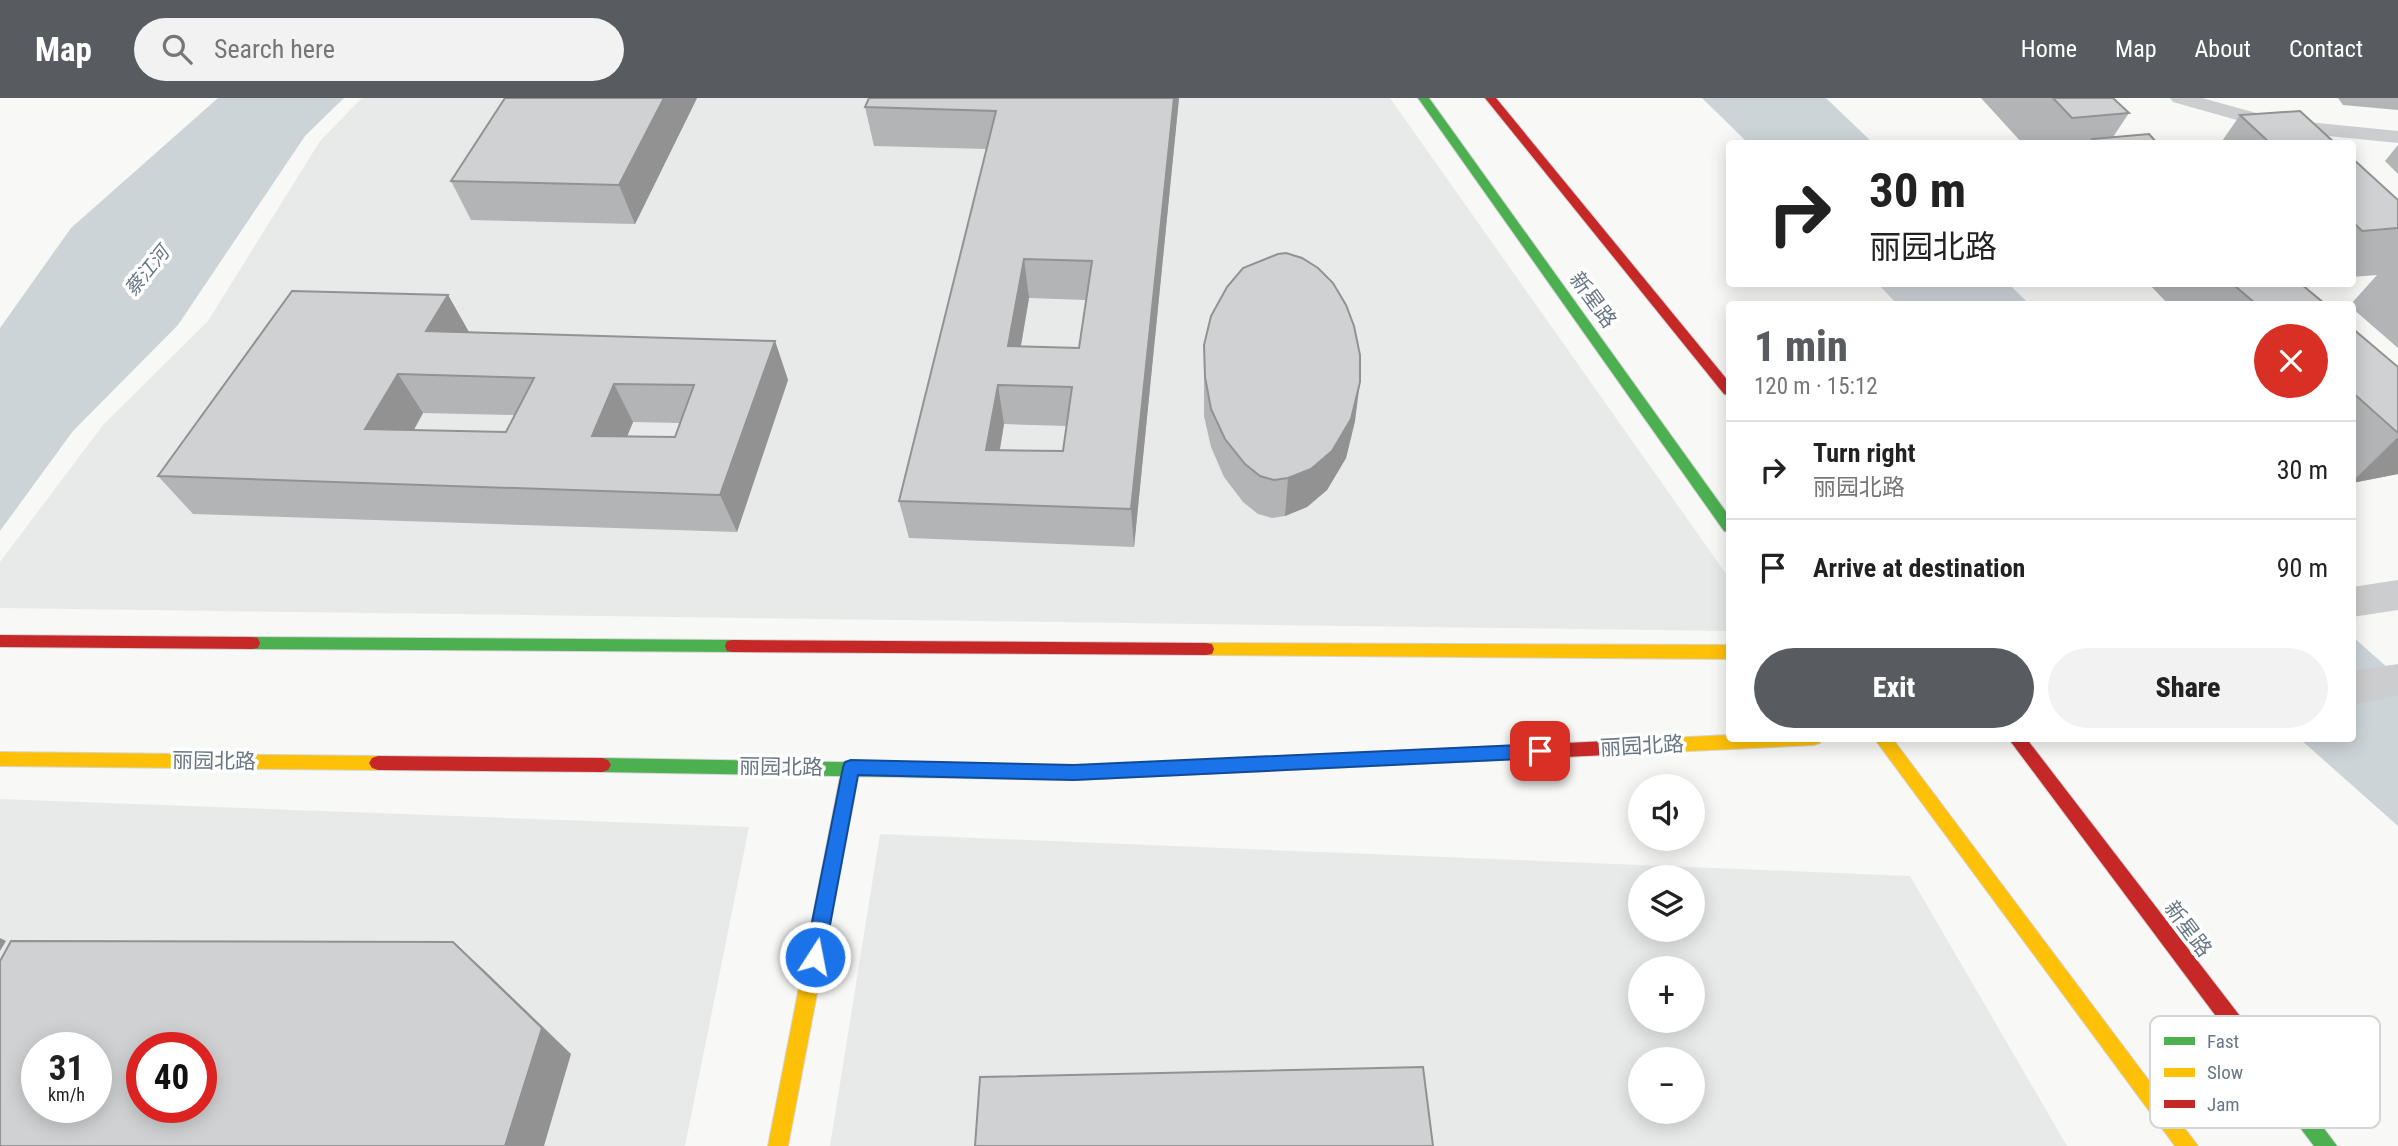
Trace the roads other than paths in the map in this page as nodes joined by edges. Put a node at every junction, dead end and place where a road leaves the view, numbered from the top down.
1 (1423, 98) edge
2 (1490, 98) edge
3 (2180, 98) edge
4 (2398, 137) edge
5 (1726, 387) edge
6 (1726, 523) edge
7 (0, 641) edge
8 (1726, 652) edge
9 (2398, 680) edge
10 (2356, 687) edge
11 (1729, 742) edge
12 (1885, 742) edge
13 (2018, 742) edge
14 (0, 759) edge
15 (851, 767) junction
16 (2228, 1016) edge
17 (2150, 1095) edge
18 (2174, 1128) edge
19 (2313, 1128) edge
20 (778, 1146) edge
21 (2188, 1146) edge
22 (2327, 1146) edge

1 - 6 main road, 新星路
2 - 5 main road
3 - 4 lane
7 - 8 main road
9 - 10 street
11 - 15 main road, 丽园北路
12 - 17 main road
13 - 16 main road, 新星路
14 - 15 main road, 丽园北路
15 - 20 main road
18 - 21 main road
19 - 22 main road, 新星路

